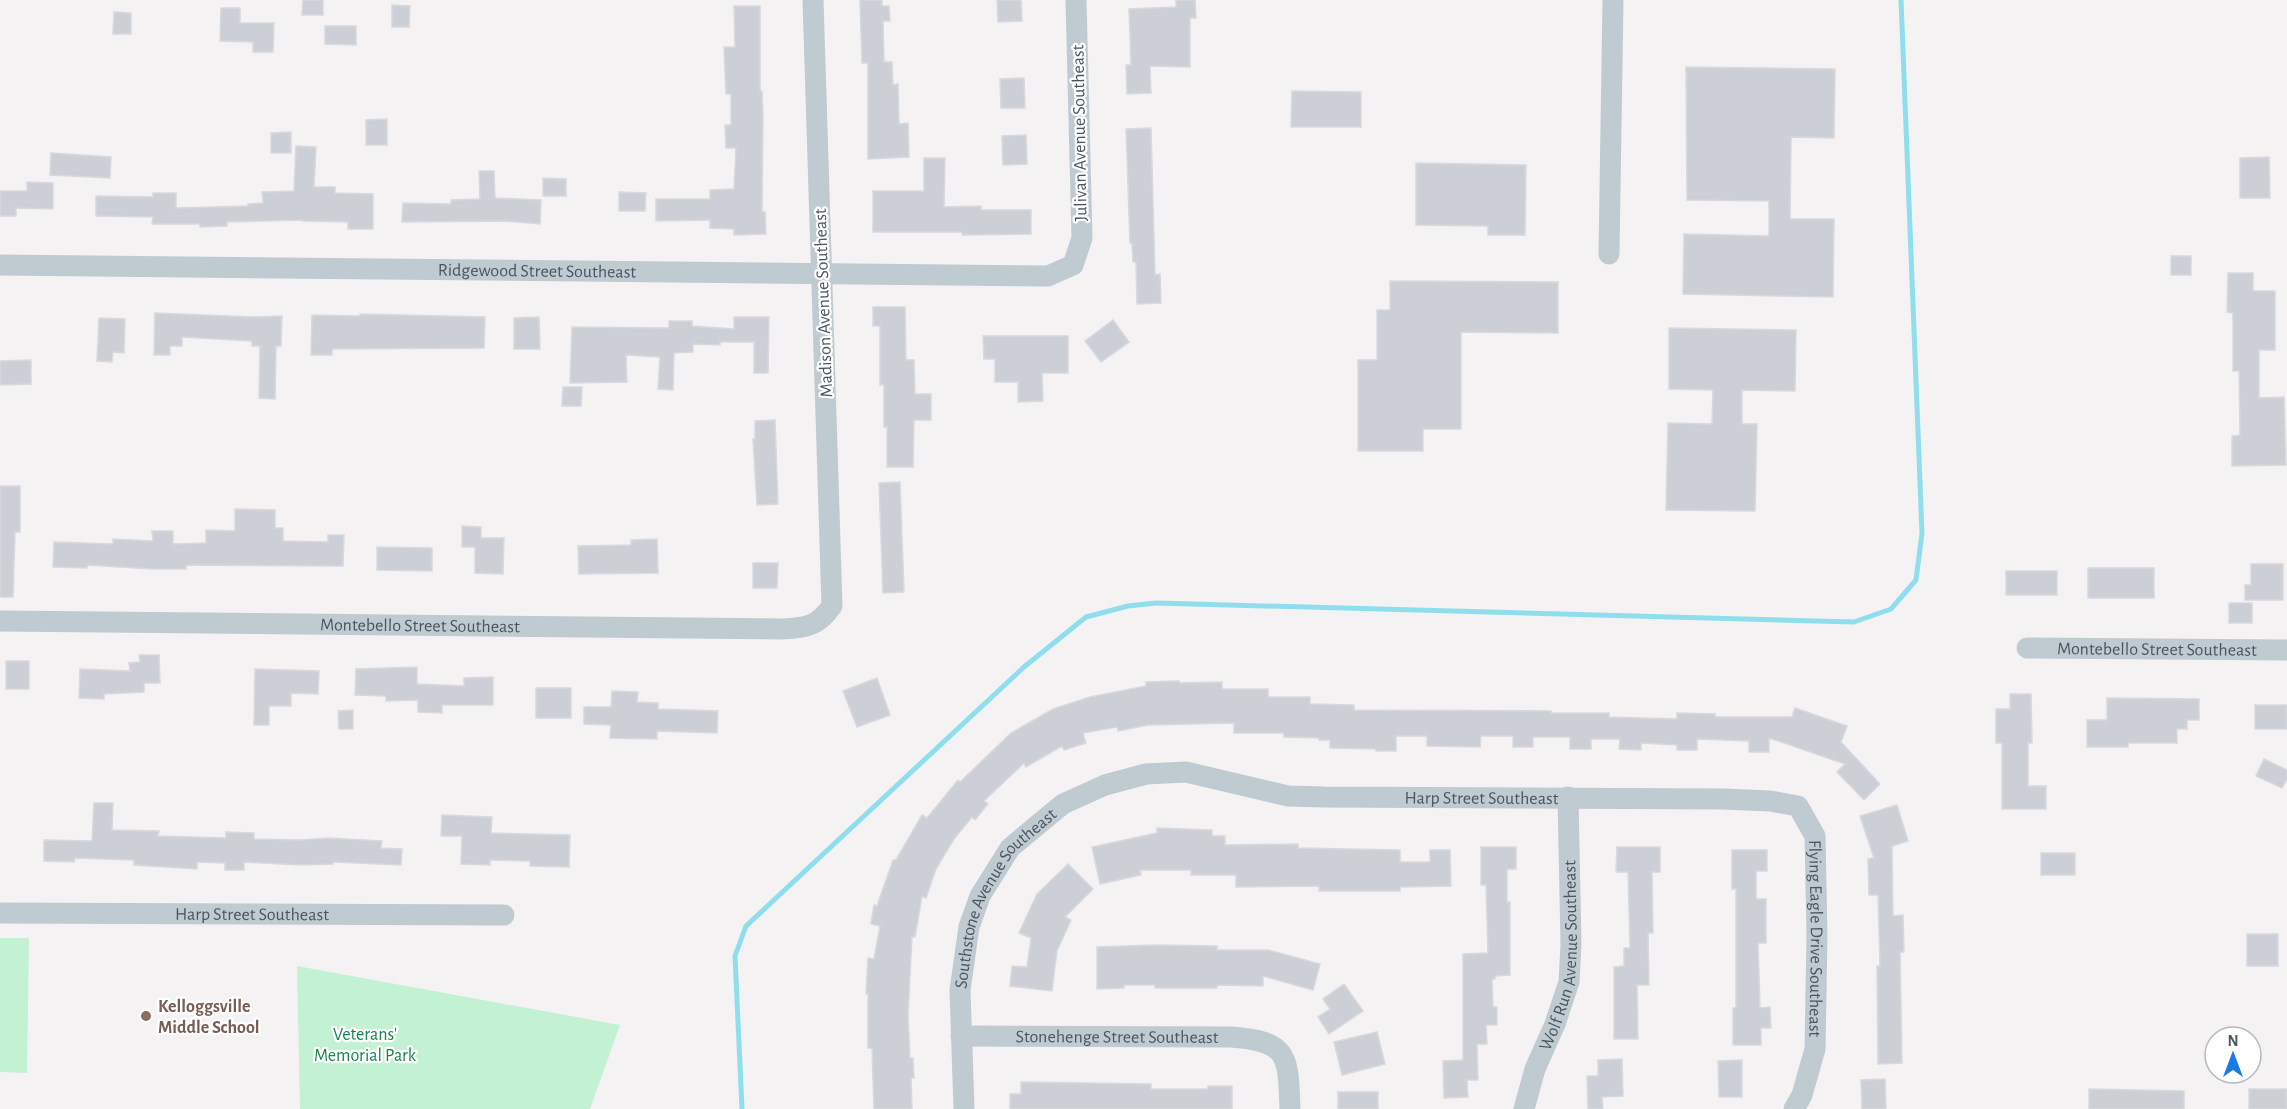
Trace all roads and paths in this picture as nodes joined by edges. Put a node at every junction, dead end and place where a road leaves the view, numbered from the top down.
1 (813, 0) edge
2 (1076, 0) edge
3 (1613, 0) edge
4 (1609, 254) dead end
5 (0, 265) edge
6 (1073, 265) joint
7 (822, 275) junction
8 (832, 606) joint
9 (0, 621) edge
10 (2027, 648) dead end
11 (2287, 650) edge
12 (1168, 772) joint
13 (1568, 797) junction
14 (1798, 806) joint
15 (0, 913) edge
16 (504, 915) dead end
17 (961, 1036) junction
18 (964, 1109) edge
19 (1290, 1109) edge
20 (1524, 1109) edge
21 (1794, 1109) edge

1 - 7 street, Madison Avenue Southeast
2 - 6 street, Julivan Avenue Southeast
3 - 4 street
5 - 7 street, Ridgewood Street Southeast
6 - 7 street, Ridgewood Street Southeast
7 - 8 street, Madison Avenue Southeast
8 - 9 street, Montebello Street Southeast
10 - 11 street, Montebello Street Southeast
12 - 13 street, Harp Street Southeast
12 - 17 street, Southstone Avenue Southeast
13 - 14 street, Harp Street Southeast
13 - 20 street, Wolf Run Avenue Southeast
14 - 21 street, Flying Eagle Drive Southeast
15 - 16 street, Harp Street Southeast
17 - 18 street, Southstone Avenue Southeast
17 - 19 street, Stonehenge Street Southeast

